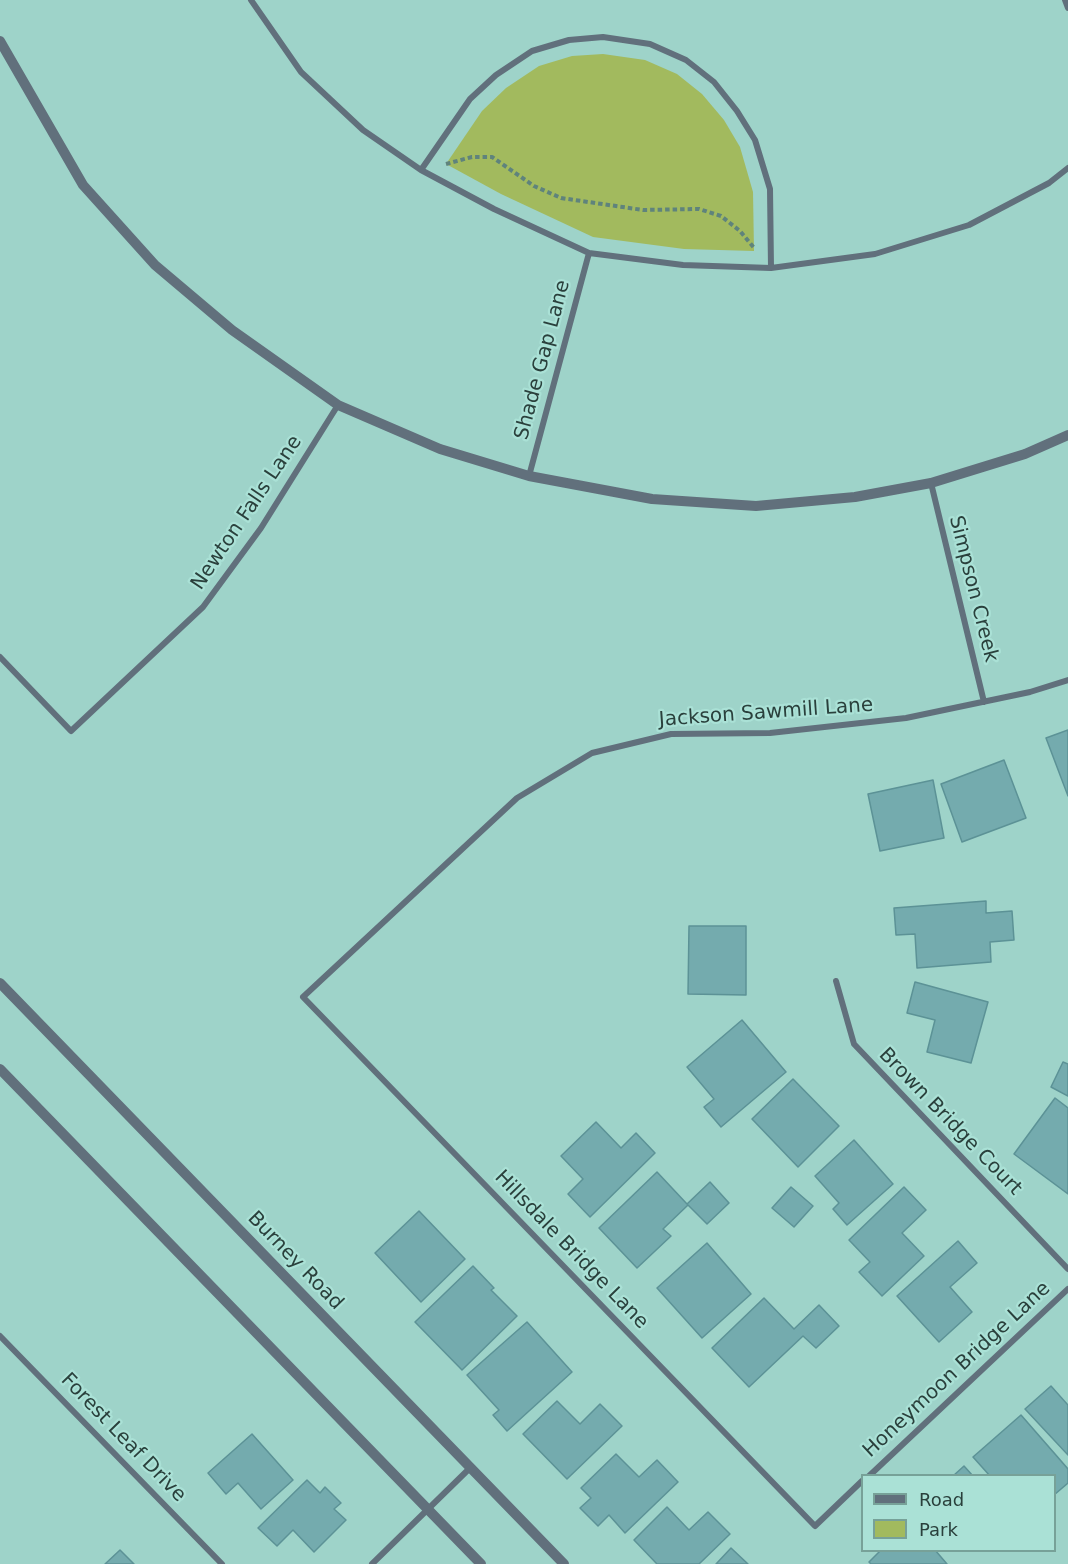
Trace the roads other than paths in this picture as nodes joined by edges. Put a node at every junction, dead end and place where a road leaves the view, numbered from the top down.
1 (251, 0) edge
2 (1065, 0) edge
3 (1068, 8) edge
4 (0, 41) edge
5 (1068, 168) edge
6 (422, 170) junction
7 (589, 253) junction
8 (771, 268) junction
9 (338, 405) junction
10 (1068, 435) edge
11 (529, 476) junction
12 (931, 483) junction
13 (0, 657) edge
14 (1068, 680) edge
15 (984, 702) junction
16 (836, 981) dead end
17 (0, 983) edge
18 (303, 997) joint
19 (0, 1069) edge
20 (1068, 1269) edge
21 (1068, 1289) edge
22 (0, 1336) edge
23 (471, 1467) junction
24 (870, 1474) edge
25 (861, 1482) edge
26 (428, 1509) junction
27 (815, 1526) joint
28 (222, 1564) edge
29 (372, 1564) edge
30 (481, 1564) edge
31 (564, 1564) edge

1 - 6 street
2 - 3 street
4 - 9 street
5 - 8 street
6 - 7 street
6 - 8 street
7 - 8 street
7 - 11 street, Shade Gap Lane
9 - 11 street
9 - 13 street, Newton Falls Lane
10 - 12 street
11 - 12 street
12 - 15 street, Simpson Creek
14 - 15 street, Jackson Sawmill Lane
15 - 18 street, Jackson Sawmill Lane
16 - 20 street, Brown Bridge Court
17 - 23 street, Burney Road
18 - 27 street, Hillsdale Bridge Lane
19 - 26 street
21 - 24 street, Honeymoon Bridge Lane
22 - 28 street, Forest Leaf Drive
23 - 26 street
23 - 31 street, Burney Road
25 - 27 street, Honeymoon Bridge Lane
26 - 29 street
26 - 30 street

